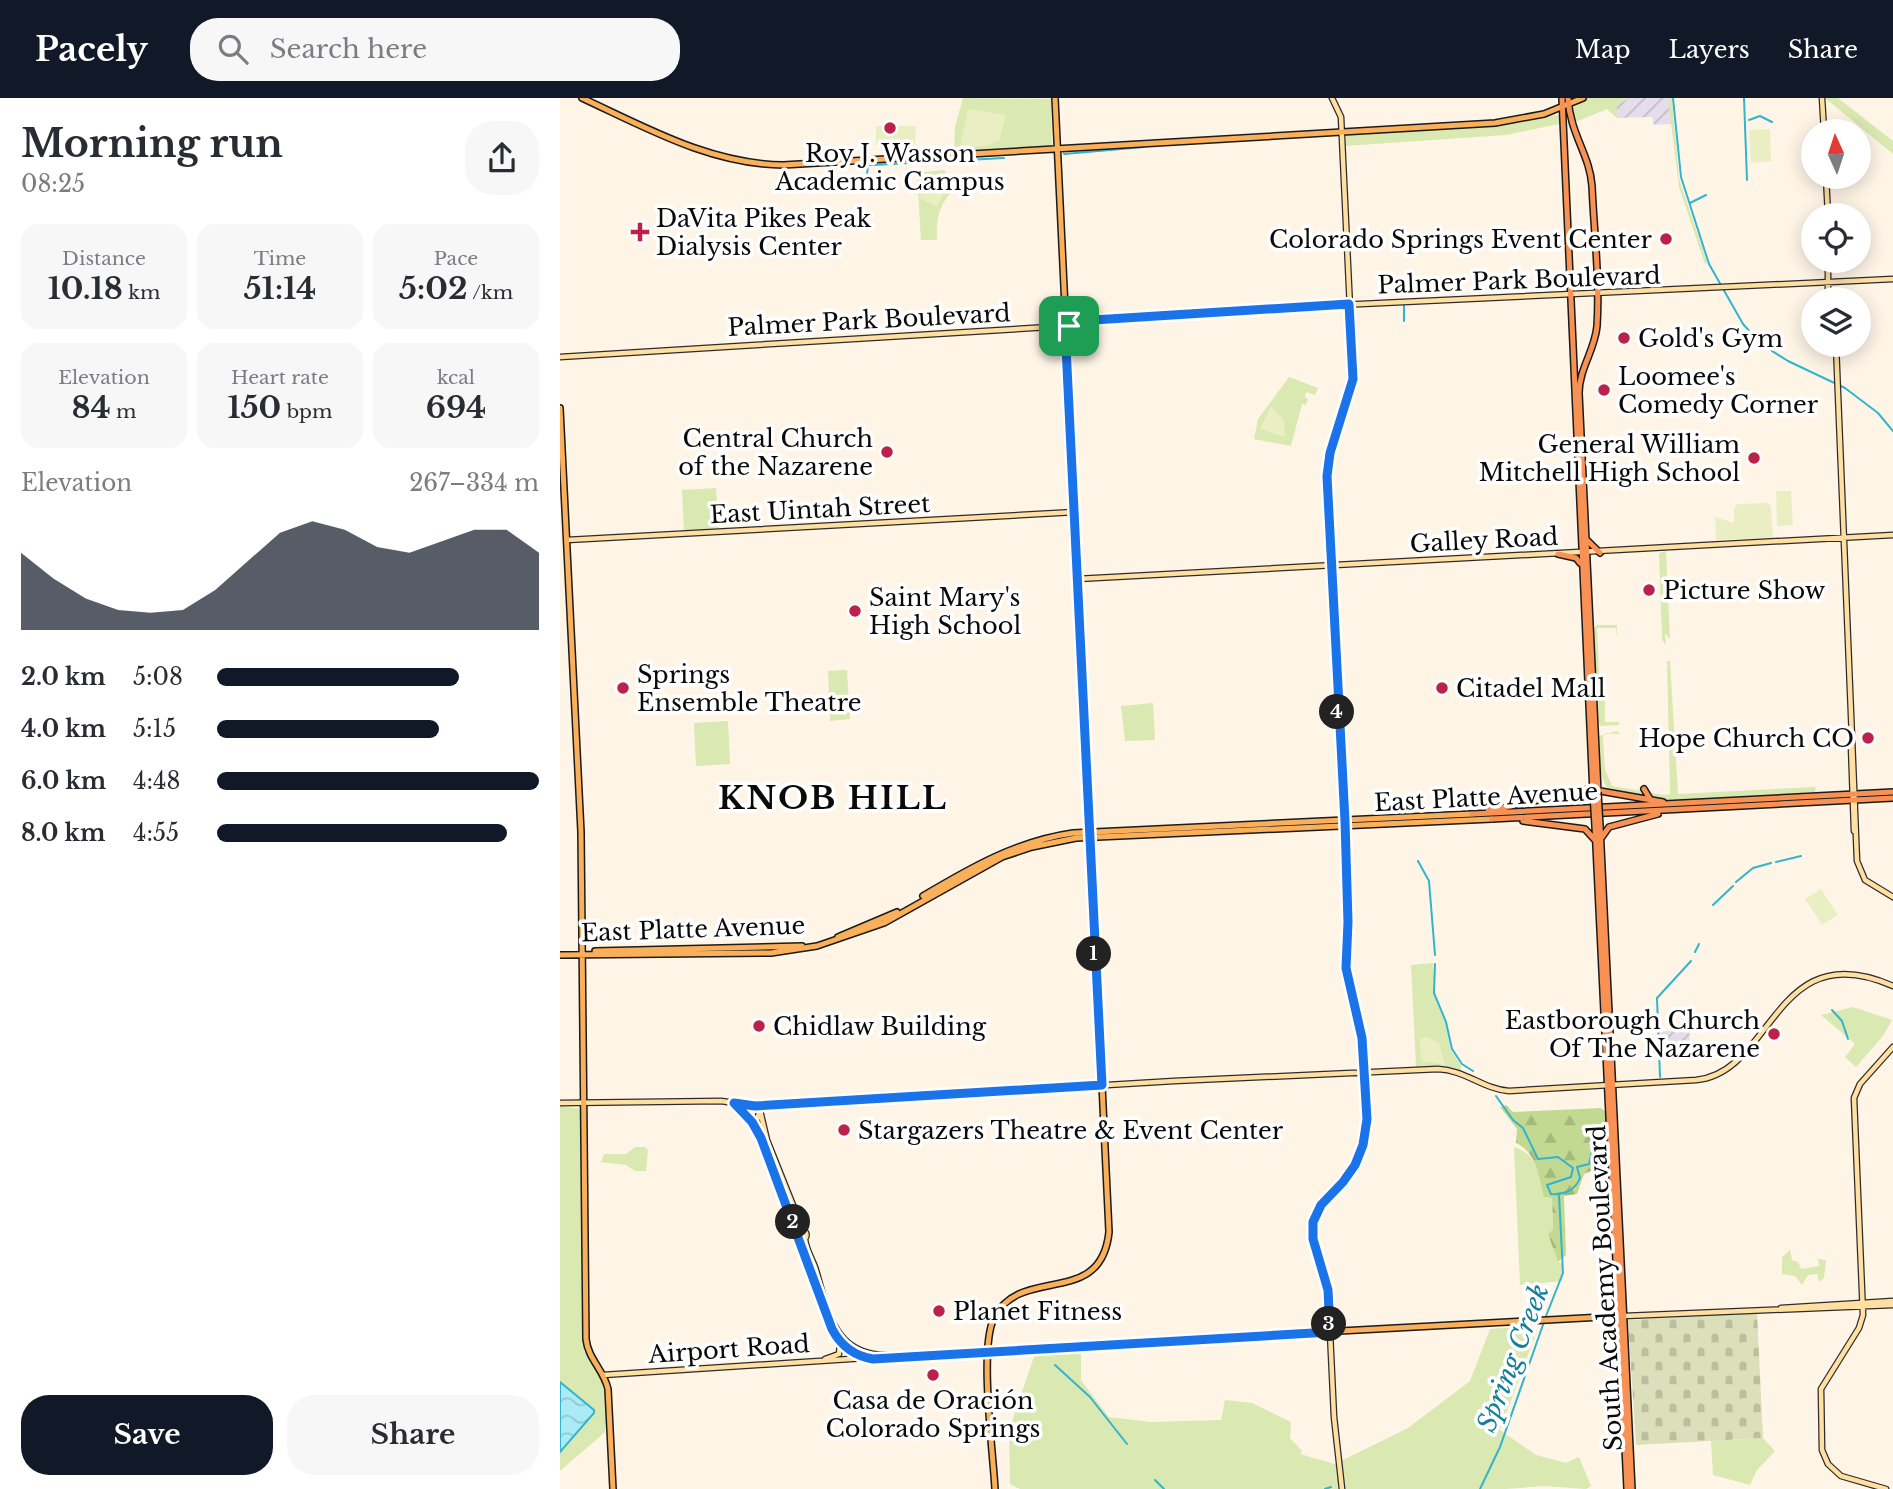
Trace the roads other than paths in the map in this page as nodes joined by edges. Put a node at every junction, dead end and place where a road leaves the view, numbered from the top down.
1 (582, 98) edge
2 (1055, 98) edge
3 (1332, 98) edge
4 (1562, 98) edge
5 (1568, 98) edge
6 (1583, 98) edge
7 (1822, 98) edge
8 (1565, 107) junction
9 (1823, 119) edge
10 (1342, 132) junction
11 (1057, 150) junction
12 (1828, 273) edge
13 (1893, 279) edge
14 (1828, 283) junction
15 (1828, 287) edge
16 (1596, 294) junction
17 (1570, 296) junction
18 (1349, 304) junction
19 (1065, 326) junction
20 (560, 357) edge
21 (1837, 357) edge
22 (560, 408) edge
23 (563, 512) edge
24 (1073, 512) junction
25 (1893, 535) edge
26 (1586, 538) junction
27 (1841, 538) junction
28 (566, 540) junction
29 (1584, 553) junction
30 (1600, 553) junction
31 (1558, 554) junction
32 (1332, 565) junction
33 (1582, 571) junction
34 (1076, 579) junction
35 (1595, 774) junction
36 (1644, 789) dead end
37 (1580, 790) junction
38 (1596, 791) junction
39 (1608, 791) junction
40 (1854, 797) junction
41 (1892, 797) edge
42 (1656, 801) junction
43 (1682, 807) junction
44 (1472, 814) junction
45 (1492, 819) junction
46 (1345, 825) junction
47 (1609, 827) junction
48 (1598, 828) junction
49 (1585, 829) junction
50 (1089, 834) junction
51 (1598, 841) junction
52 (1893, 897) edge
53 (880, 921) junction
54 (864, 928) junction
55 (873, 928) junction
56 (855, 935) junction
57 (560, 953) edge
58 (582, 953) junction
59 (1893, 986) edge
60 (1893, 1047) edge
61 (1364, 1073) junction
62 (1102, 1085) junction
63 (1611, 1086) junction
64 (560, 1103) edge
65 (584, 1103) junction
66 (734, 1103) junction
67 (759, 1107) junction
68 (758, 1130) junction
69 (801, 1231) junction
70 (800, 1239) junction
71 (1893, 1303) edge
72 (1863, 1304) junction
73 (1622, 1316) junction
74 (1330, 1332) junction
75 (839, 1342) junction
76 (850, 1348) junction
77 (988, 1350) junction
78 (844, 1355) junction
79 (899, 1356) junction
80 (824, 1359) junction
81 (873, 1359) junction
82 (815, 1361) junction
83 (839, 1361) junction
84 (603, 1375) junction
85 (612, 1489) edge
86 (995, 1489) edge
87 (1342, 1489) edge
88 (1630, 1489) edge
89 (1886, 1489) edge

1 - 11 main road
2 - 11 main road
3 - 10 main road
4 - 8 highway
5 - 8 highway
6 - 8 main road
7 - 9 main road
8 - 10 main road
8 - 16 highway
8 - 17 highway
10 - 11 main road
10 - 18 main road
11 - 19 main road
12 - 14 main road
13 - 14 main road, Palmer Park Boulevard
14 - 15 main road
14 - 16 main road, Palmer Park Boulevard
16 - 17 main road, Palmer Park Boulevard
16 - 26 highway
17 - 18 main road, Palmer Park Boulevard
17 - 29 highway
18 - 19 main road, Palmer Park Boulevard
18 - 32 main road
19 - 20 main road, Palmer Park Boulevard
19 - 24 main road
21 - 27 main road
22 - 23 main road
23 - 28 main road
24 - 28 main road, East Uintah Street
24 - 34 main road
25 - 27 main road, Galley Road
26 - 29 highway
26 - 30 highway
27 - 30 main road, Galley Road
27 - 40 main road
28 - 58 main road
29 - 30 main road, Galley Road
29 - 31 main road, Galley Road
29 - 33 highway
29 - 35 highway
31 - 32 main road, Galley Road
31 - 33 highway
32 - 34 main road, Galley Road
32 - 46 main road
33 - 35 highway
34 - 50 main road
35 - 37 highway
35 - 38 highway, South Academy Boulevard
35 - 39 highway
36 - 42 highway
37 - 38 highway
37 - 44 highway
38 - 39 highway
38 - 48 highway, South Academy Boulevard, bridge
39 - 42 highway
40 - 41 highway, East Platte Avenue
40 - 43 highway, East Platte Avenue
40 - 52 main road
42 - 43 highway
43 - 44 highway, East Platte Avenue
43 - 45 highway, East Platte Avenue
43 - 47 highway
44 - 46 main road, East Platte Avenue
45 - 46 main road, East Platte Avenue
45 - 49 highway
46 - 50 main road, East Platte Avenue
46 - 61 main road
47 - 48 highway
47 - 51 highway
48 - 49 highway
48 - 51 highway, South Academy Boulevard
49 - 51 highway
50 - 53 main road, East Platte Avenue
50 - 55 main road, East Platte Avenue
50 - 62 main road
51 - 63 highway, South Academy Boulevard
53 - 54 main road, East Platte Avenue
53 - 55 main road
54 - 56 main road
54 - 58 main road, East Platte Avenue
55 - 56 main road, East Platte Avenue
56 - 58 main road, East Platte Avenue
57 - 58 main road, East Platte Avenue
58 - 65 main road
59 - 63 main road
60 - 72 main road
61 - 62 main road
61 - 63 main road
61 - 74 main road
62 - 67 main road
62 - 77 main road
63 - 73 highway, South Academy Boulevard
64 - 65 main road
65 - 66 main road
65 - 84 main road
66 - 67 main road
66 - 68 main road
67 - 68 main road
67 - 69 main road
68 - 69 main road
69 - 70 main road
69 - 70 main road
70 - 75 main road
70 - 76 main road
71 - 72 main road, Airport Road
72 - 73 main road, Airport Road
72 - 89 main road
73 - 74 main road, Airport Road
73 - 88 highway, South Academy Boulevard
74 - 77 main road, Airport Road
74 - 87 main road
75 - 76 main road
75 - 80 main road
76 - 78 main road
76 - 79 main road
76 - 81 main road
77 - 79 main road, Airport Road
77 - 86 main road
78 - 80 main road
78 - 83 main road
79 - 81 main road, Airport Road
80 - 82 main road
81 - 83 main road, Airport Road
82 - 83 main road, Airport Road
82 - 84 main road, Airport Road
84 - 85 main road

